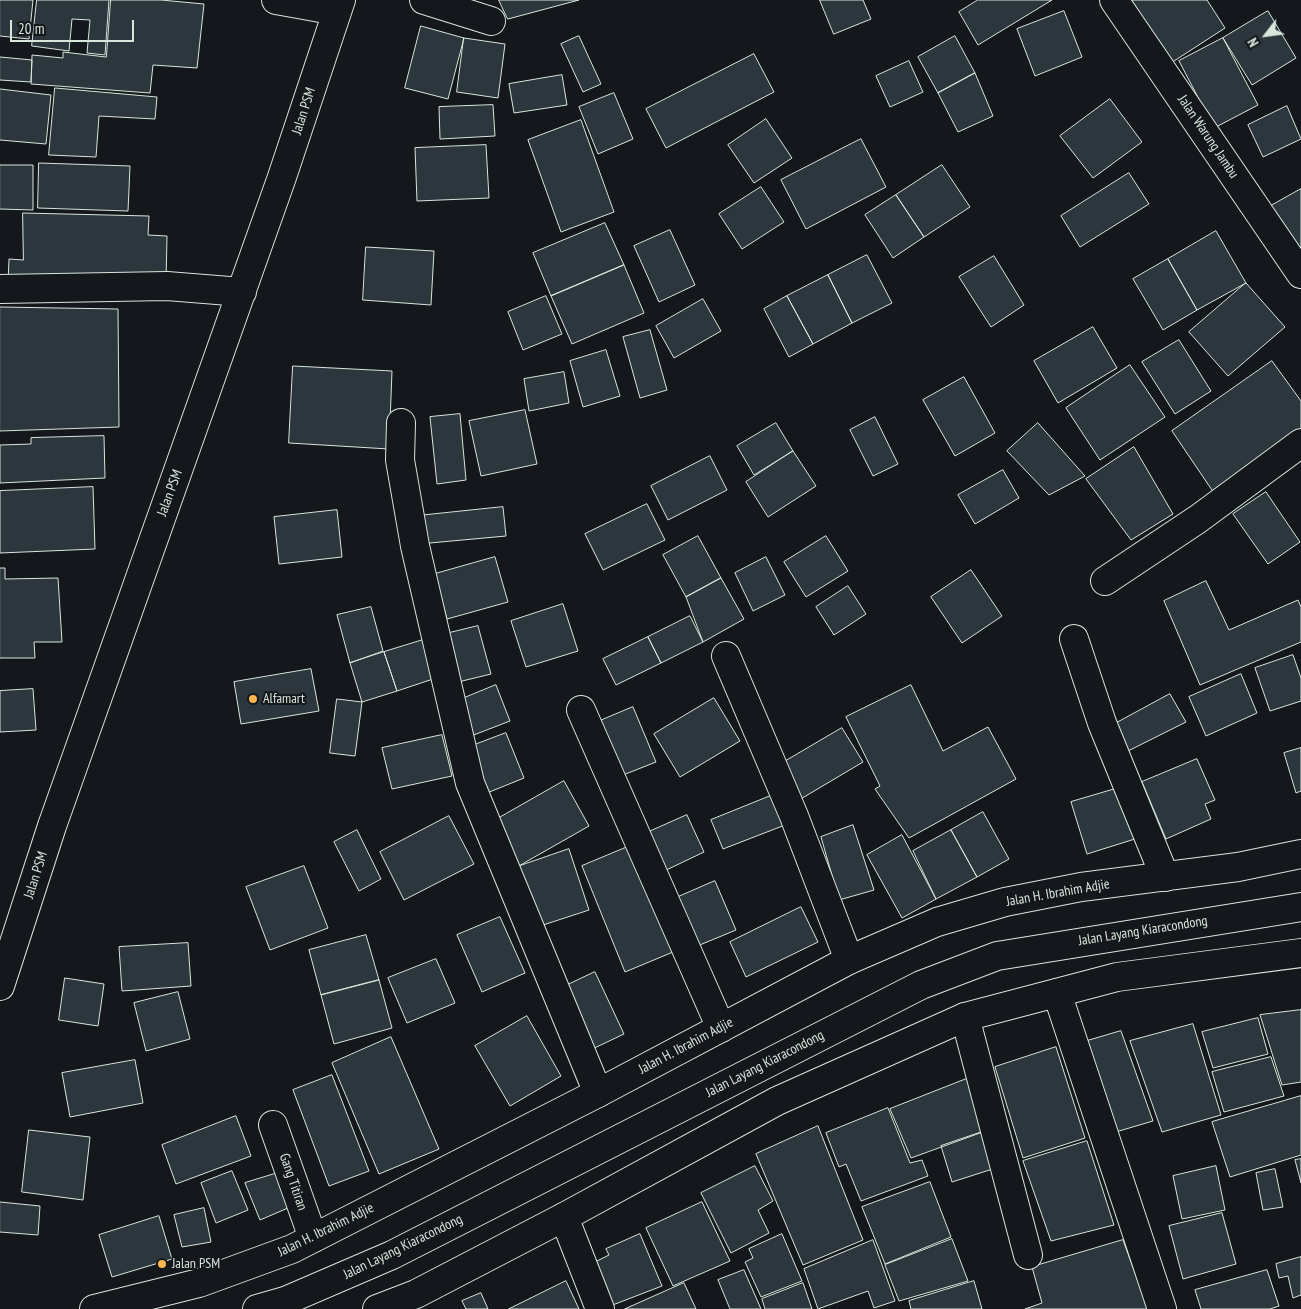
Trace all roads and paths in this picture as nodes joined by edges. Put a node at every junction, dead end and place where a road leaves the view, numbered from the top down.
1 (276, 0) edge
2 (424, 0) edge
3 (1114, 0) edge
4 (339, 5) edge
5 (491, 21) dead end
6 (1301, 274) edge
7 (0, 289) edge
8 (242, 292) junction
9 (400, 423) dead end
10 (1301, 443) edge
11 (1105, 581) dead end
12 (1074, 638) dead end
13 (726, 656) dead end
14 (581, 710) dead end
15 (1301, 854) edge
16 (1165, 876) junction
17 (1301, 906) edge
18 (1301, 953) edge
19 (849, 960) junction
20 (0, 986) edge
21 (1056, 993) junction
22 (965, 1017) junction
23 (721, 1028) junction
24 (598, 1093) junction
25 (274, 1125) dead end
26 (564, 1217) junction
27 (313, 1238) junction
28 (1028, 1255) dead end
29 (94, 1309) edge
30 (257, 1309) edge
31 (377, 1309) edge
32 (600, 1309) edge
33 (1162, 1309) edge

1 - 4 street
2 - 5 street
3 - 6 street, Jalan Warung Jambu
4 - 8 street, Jalan PSM
7 - 8 street
8 - 20 street, Jalan PSM
9 - 24 street
10 - 11 street
12 - 16 street
13 - 19 street
14 - 23 street
15 - 16 street, Jalan H. Ibrahim Adjie
16 - 19 street, Jalan H. Ibrahim Adjie
17 - 30 street, Jalan Layang Kiaracondong
18 - 21 street
19 - 23 street, Jalan H. Ibrahim Adjie
21 - 22 street
21 - 33 street
22 - 26 street
22 - 28 street
23 - 24 street, Jalan H. Ibrahim Adjie
24 - 27 street, Jalan H. Ibrahim Adjie
25 - 27 street, Gang Titiran
26 - 31 street
26 - 32 street
27 - 29 street, Jalan H. Ibrahim Adjie

